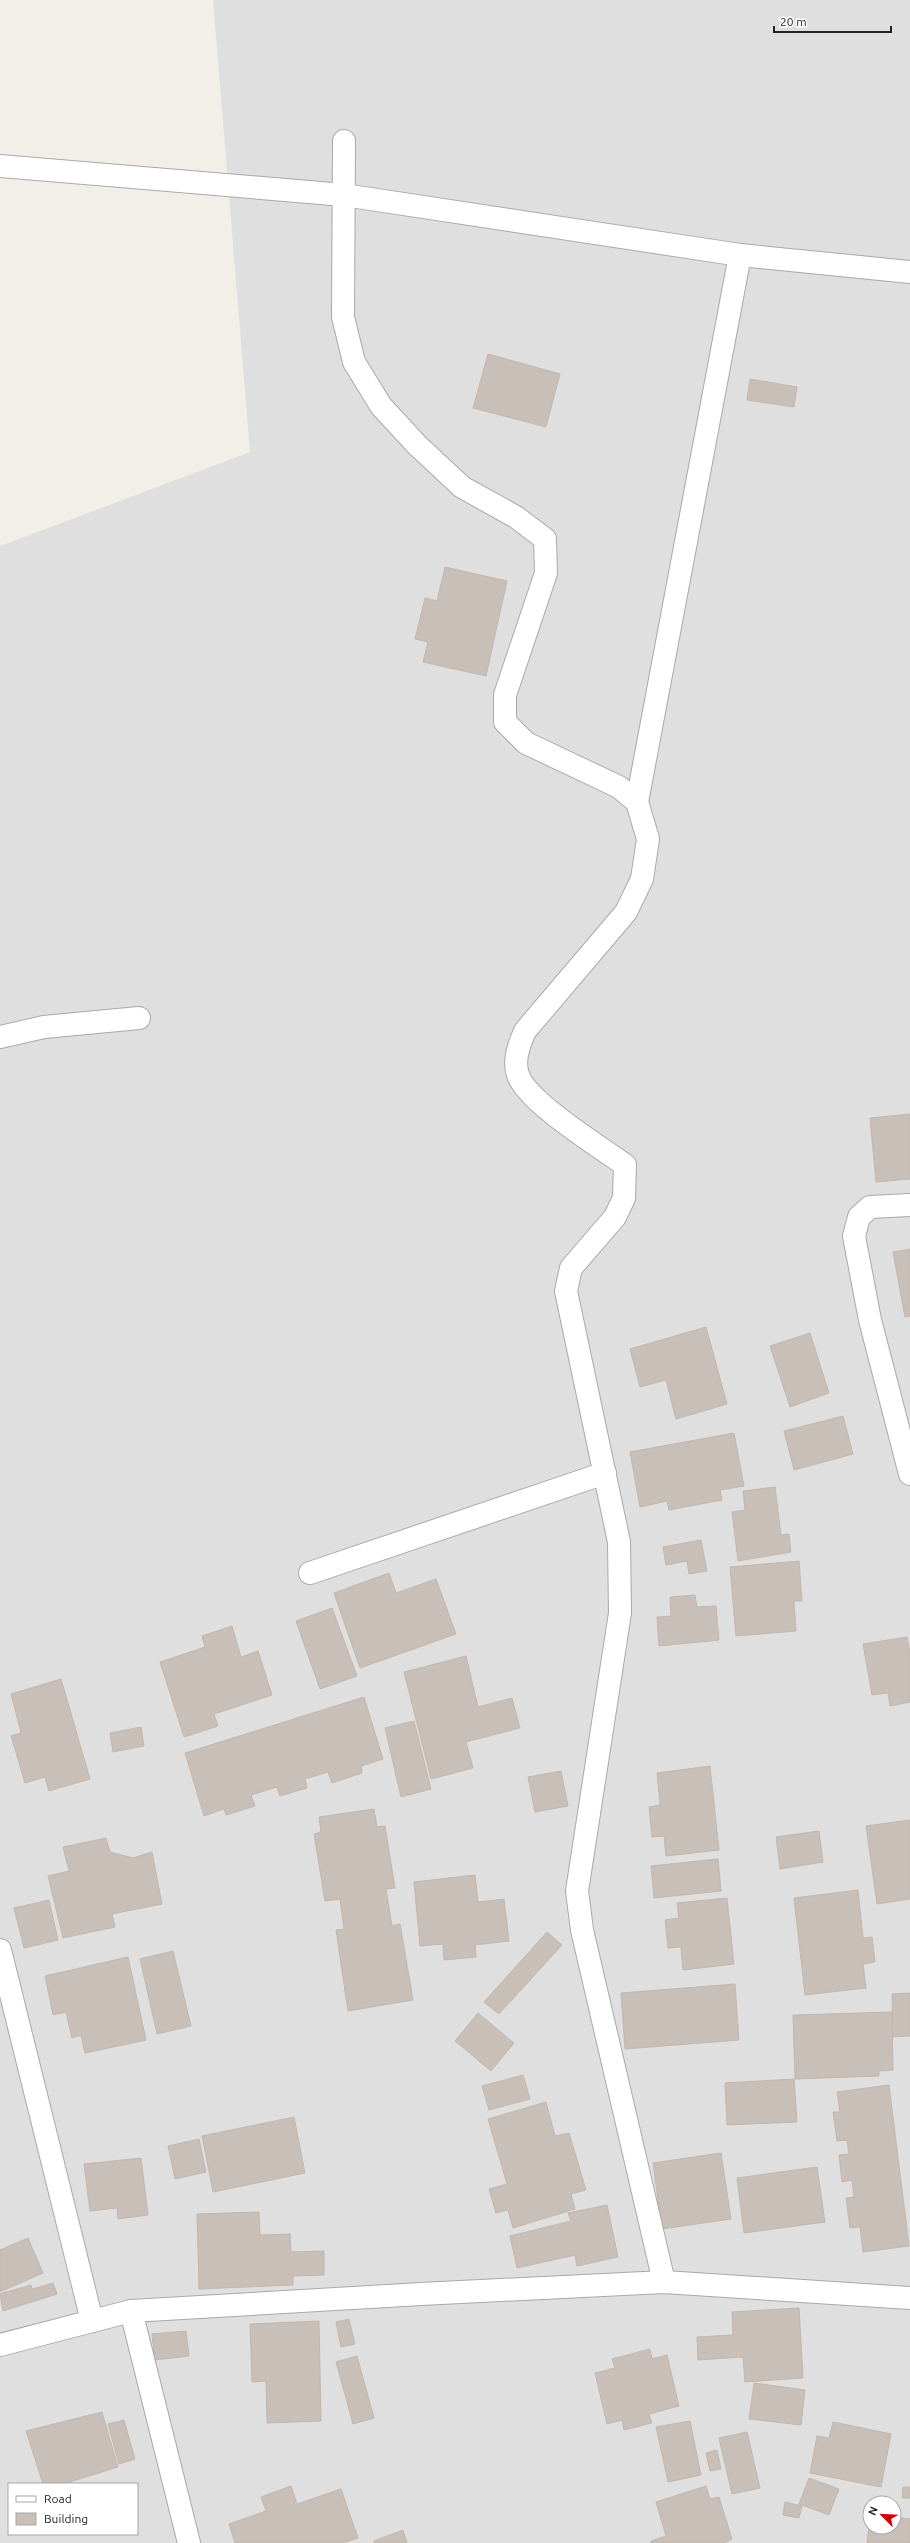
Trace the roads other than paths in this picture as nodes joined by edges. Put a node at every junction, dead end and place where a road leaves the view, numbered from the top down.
1 (344, 141) dead end
2 (0, 166) edge
3 (344, 195) junction
4 (740, 255) junction
5 (910, 272) edge
6 (637, 802) junction
7 (139, 1018) dead end
8 (0, 1037) edge
9 (910, 1205) edge
10 (605, 1473) junction
11 (910, 1474) edge
12 (310, 1572) dead end
13 (0, 1950) edge
14 (664, 2282) junction
15 (910, 2298) edge
16 (131, 2311) junction
17 (92, 2321) junction
18 (0, 2345) edge
19 (189, 2543) edge

1 - 3 street
2 - 3 street
3 - 4 street
3 - 6 street
4 - 5 street
4 - 6 street
6 - 10 street
7 - 8 street
9 - 11 street
10 - 12 street
10 - 14 street
13 - 17 street
14 - 15 street
14 - 16 street
16 - 17 street
16 - 19 street
17 - 18 street

